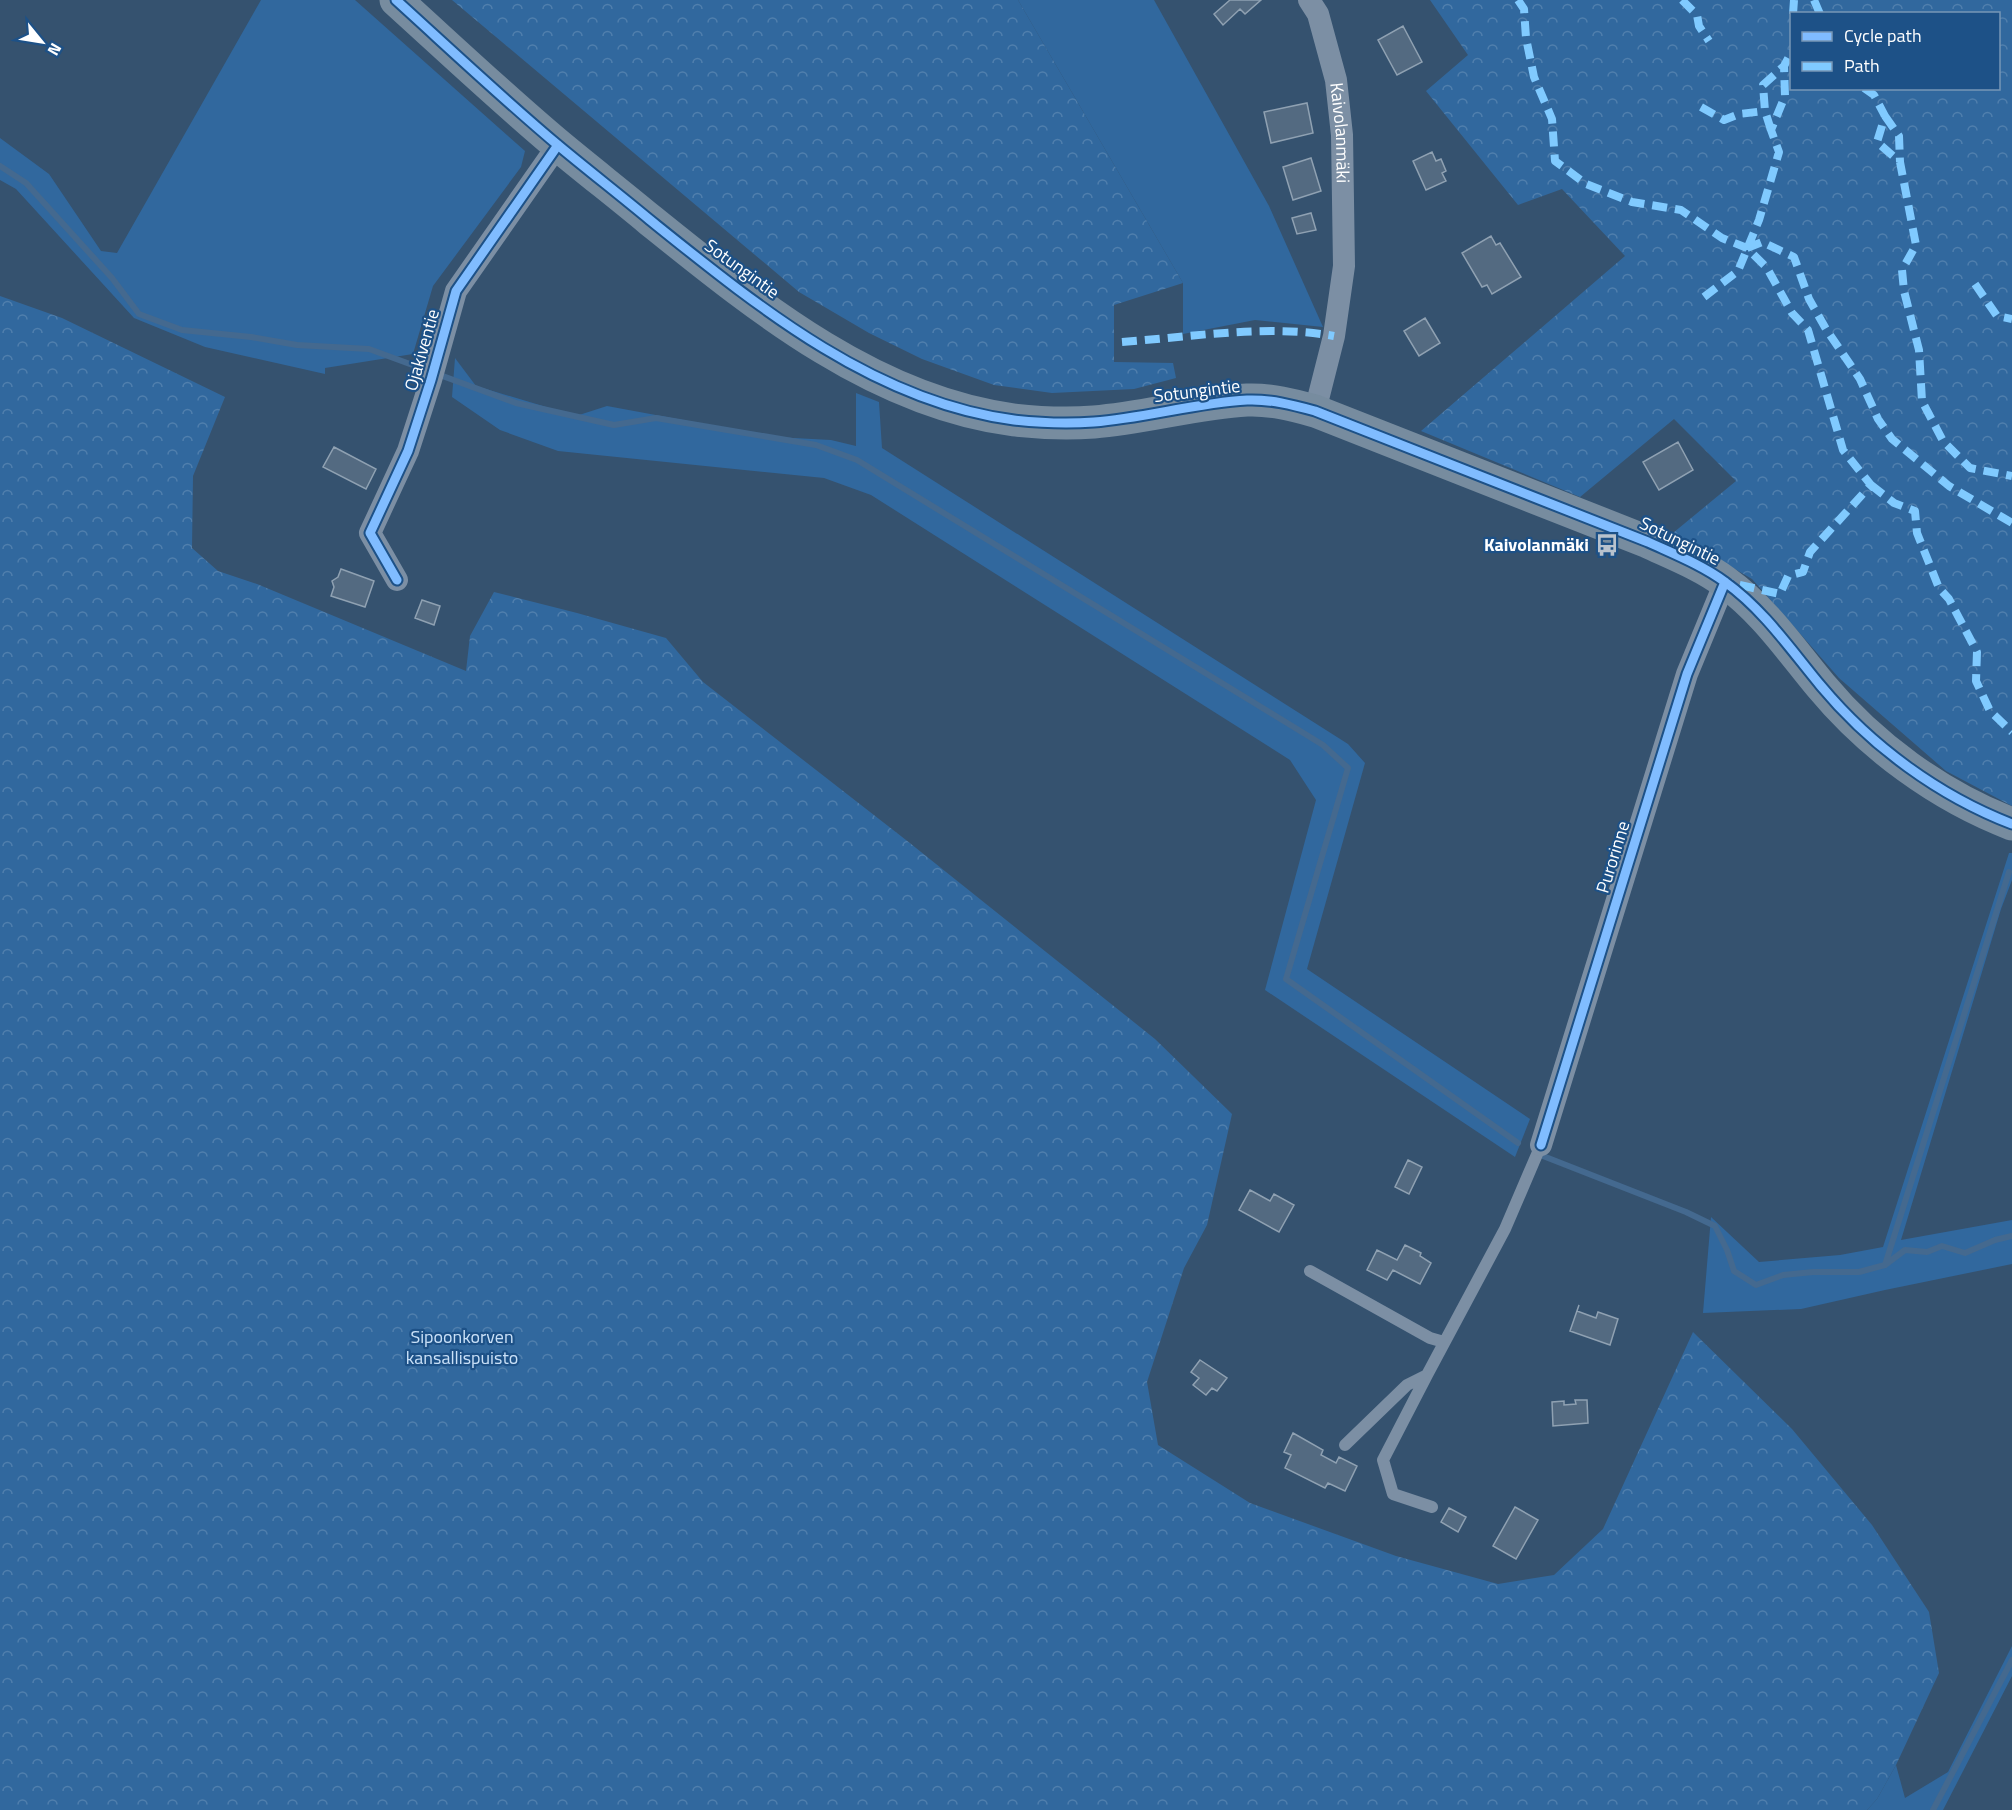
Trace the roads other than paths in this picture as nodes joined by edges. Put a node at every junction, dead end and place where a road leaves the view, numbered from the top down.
1 (396, 0) edge
2 (1309, 0) edge
3 (558, 145) junction
4 (1315, 411) junction
5 (397, 580) dead end
6 (1725, 582) junction
7 (2012, 824) edge
8 (1541, 1145) joint
9 (1310, 1271) dead end
10 (1444, 1342) junction
11 (1426, 1375) junction
12 (1345, 1445) dead end
13 (1432, 1507) dead end

1 - 3 street, Sotungintie
2 - 4 street, Kaivolanmäki
3 - 4 street, Sotungintie
3 - 5 street, Ojakiventie
4 - 6 street, Sotungintie
6 - 7 street, Sotungintie
6 - 8 street, Purorinne
8 - 10 lane
9 - 10 lane
10 - 11 lane
11 - 12 lane
11 - 13 lane

